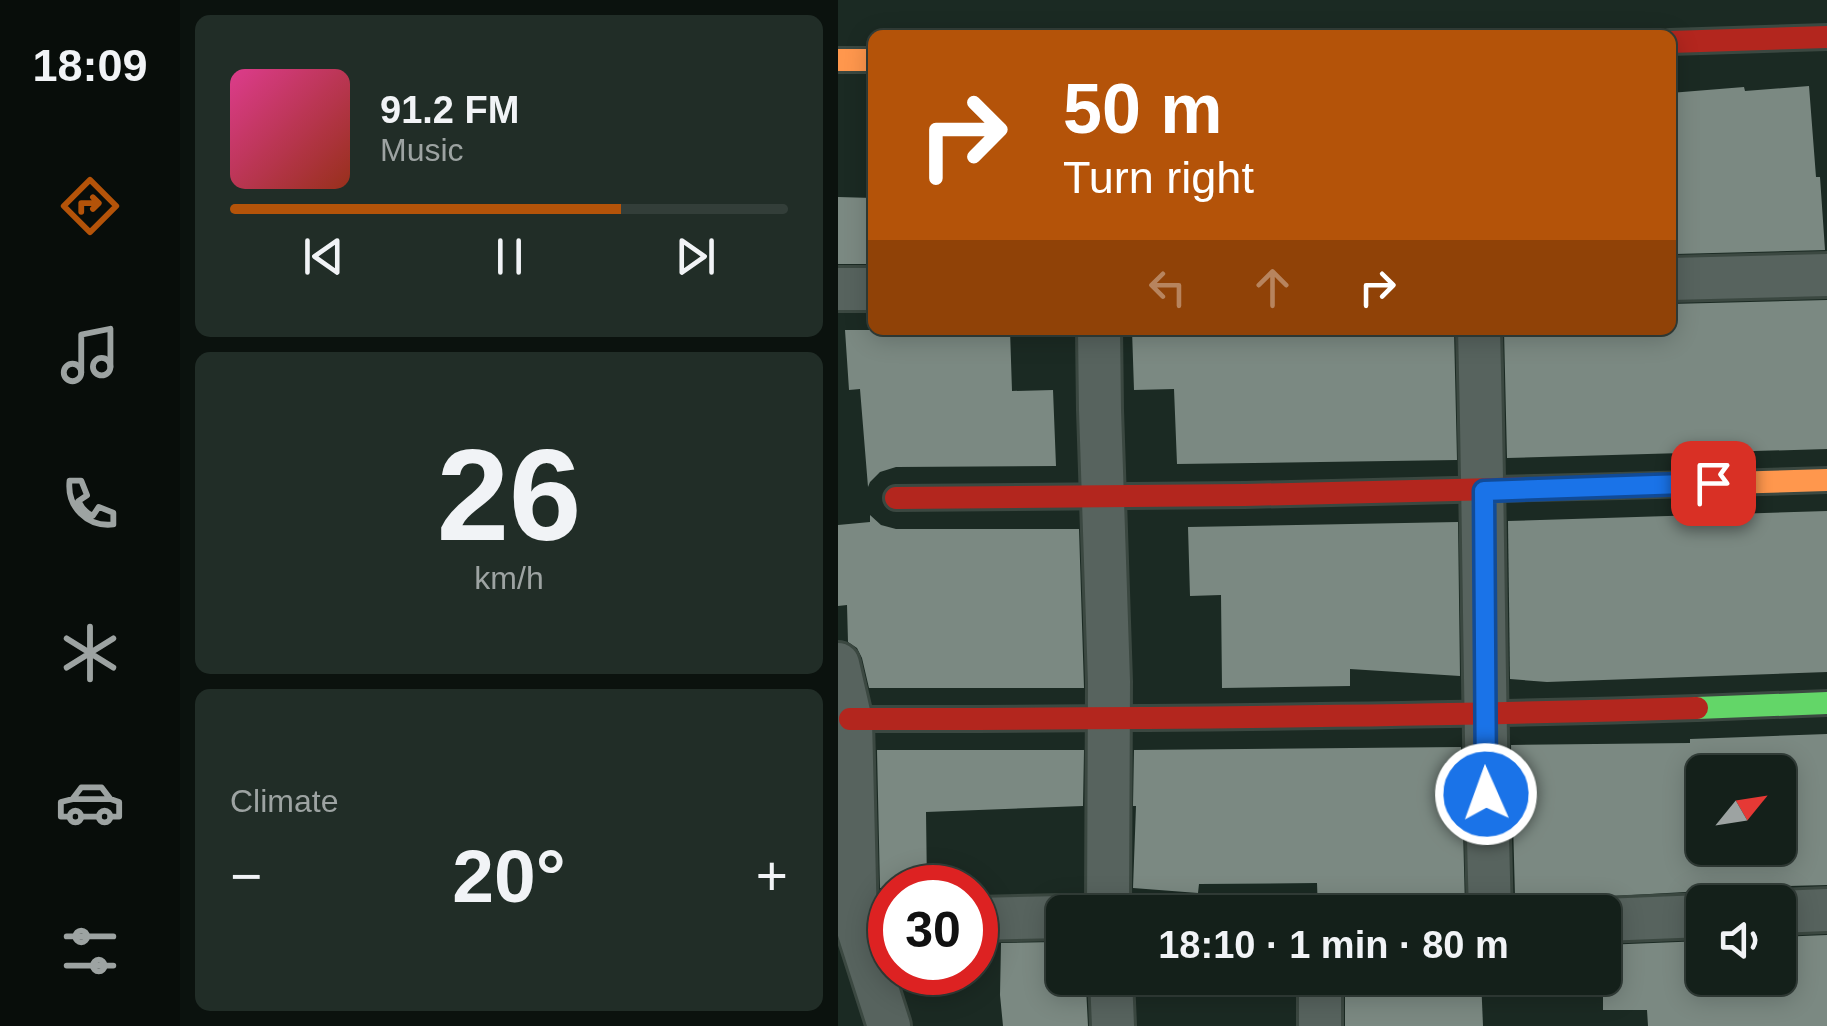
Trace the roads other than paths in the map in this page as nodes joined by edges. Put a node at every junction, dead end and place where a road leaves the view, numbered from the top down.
1 (1828, 37) edge
2 (1676, 42) edge
3 (838, 60) edge
4 (868, 60) edge
5 (1828, 275) edge
6 (1676, 279) edge
7 (838, 289) edge
8 (868, 289) edge
9 (1100, 335) edge
10 (1479, 335) edge
11 (1828, 480) edge
12 (1484, 491) junction
13 (896, 498) dead end
14 (1103, 499) junction
15 (838, 664) edge
16 (1828, 703) edge
17 (1484, 716) junction
18 (1109, 718) junction
19 (850, 719) junction
20 (868, 878) edge
21 (1108, 895) edge
22 (1489, 895) edge
23 (1828, 910) edge
24 (1796, 911) edge
25 (1686, 917) edge
26 (1046, 918) edge
27 (998, 919) edge
28 (1621, 919) edge
29 (884, 995) edge
30 (1112, 995) edge
31 (1320, 995) edge
32 (889, 1026) edge
33 (1113, 1026) edge
34 (1320, 1026) edge

1 - 2 street
3 - 4 street
5 - 6 street
7 - 8 street
9 - 14 street
10 - 12 street
11 - 12 street
12 - 14 street
12 - 17 street
13 - 14 street
14 - 18 street
15 - 19 street
16 - 17 street
17 - 18 street
17 - 22 street
18 - 19 street
18 - 21 street
19 - 20 street
23 - 24 street
25 - 28 street
26 - 27 street
29 - 32 street
30 - 33 street
31 - 34 street

